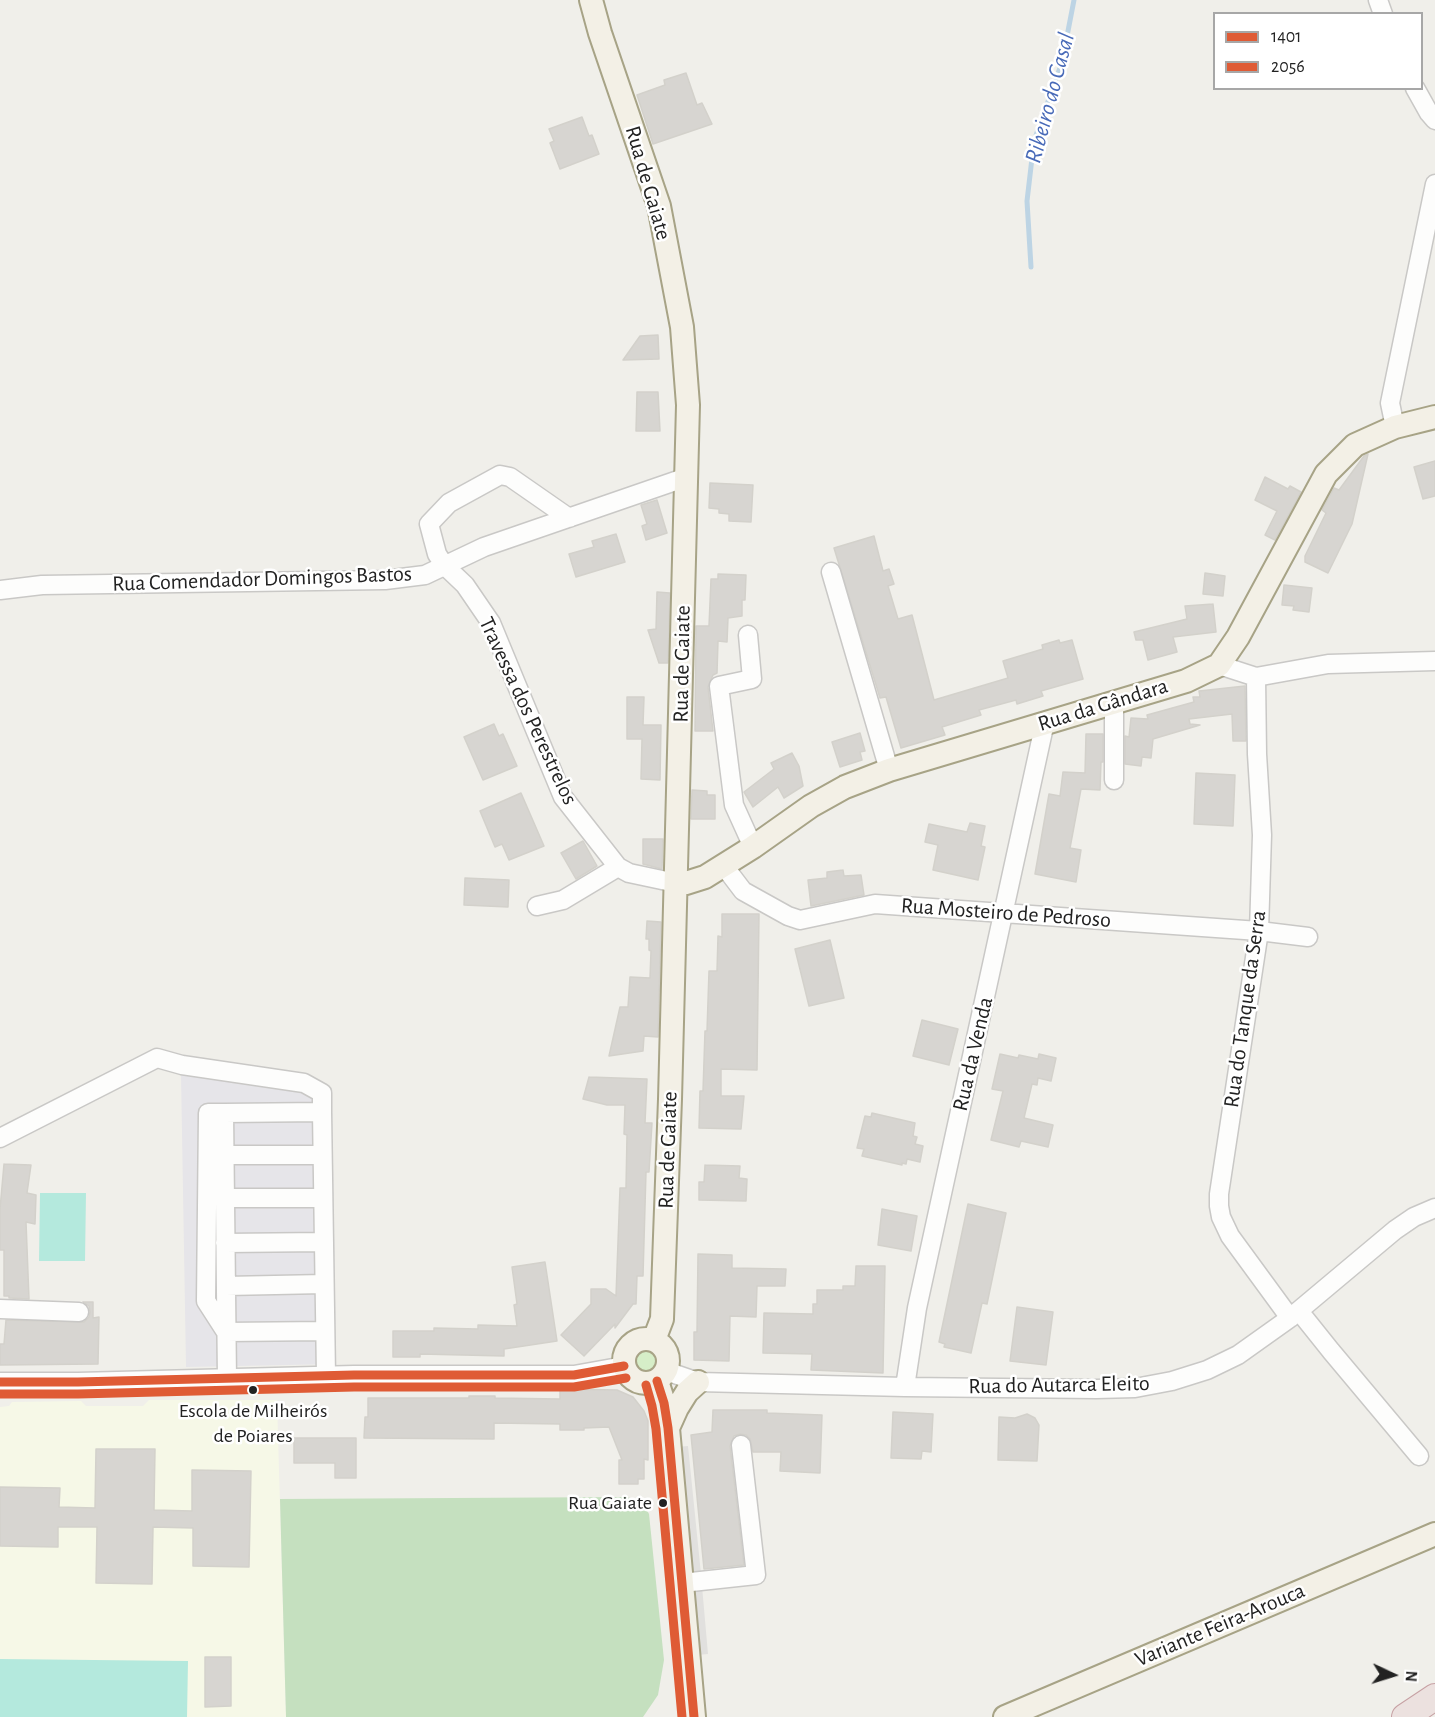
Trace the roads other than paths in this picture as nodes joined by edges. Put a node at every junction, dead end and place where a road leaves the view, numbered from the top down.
1 (591, 0) edge
2 (1416, 90) edge
3 (1435, 120) edge
4 (1435, 184) edge
5 (1435, 417) edge
6 (1395, 427) junction
7 (687, 477) junction
8 (569, 518) junction
9 (444, 565) junction
10 (831, 572) dead end
11 (0, 590) edge
12 (748, 635) dead end
13 (1435, 661) edge
14 (1219, 664) junction
15 (1257, 677) junction
16 (1114, 701) junction
17 (1045, 722) junction
18 (889, 770) junction
19 (1114, 780) dead end
20 (753, 847) junction
21 (724, 866) junction
22 (618, 867) junction
23 (676, 883) junction
24 (537, 906) dead end
25 (1005, 914) junction
26 (1259, 932) junction
27 (1308, 937) dead end
28 (322, 1112) junction
29 (224, 1113) junction
30 (0, 1138) edge
31 (224, 1155) junction
32 (322, 1155) junction
33 (225, 1198) junction
34 (323, 1198) junction
35 (1435, 1208) edge
36 (324, 1242) junction
37 (225, 1244) junction
38 (324, 1284) junction
39 (226, 1286) junction
40 (0, 1309) edge
41 (79, 1312) dead end
42 (1294, 1314) junction
43 (325, 1331) junction
44 (226, 1332) junction
45 (654, 1340) junction
46 (624, 1366) junction
47 (326, 1376) junction
48 (661, 1376) junction
49 (227, 1378) junction
50 (0, 1382) edge
51 (698, 1382) junction
52 (905, 1387) junction
53 (668, 1428) junction
54 (741, 1445) dead end
55 (1419, 1456) dead end
56 (1435, 1534) edge
57 (682, 1583) junction
58 (1435, 1697) edge
59 (694, 1717) edge
60 (1005, 1717) edge
61 (1405, 1717) edge

1 - 7 main road, Rua de Gaiate
2 - 3 street
4 - 6 street
5 - 6 main road, Rua da Gândara
6 - 14 main road, Rua da Gândara
7 - 8 street, Rua Comendador Domingos Bastos
7 - 23 main road, Rua de Gaiate
8 - 9 street, Rua Comendador Domingos Bastos
8 - 9 street
9 - 11 street, Rua Comendador Domingos Bastos
9 - 22 street, Travessa dos Perestrelos
10 - 18 street
12 - 20 street
13 - 15 street
14 - 15 street
14 - 16 main road, Rua da Gândara
15 - 26 street, Rua do Tanque da Serra
16 - 17 main road, Rua da Gândara
16 - 19 street
17 - 18 main road, Rua da Gândara
17 - 25 street, Rua da Venda
18 - 20 main road, Rua da Gândara
20 - 21 main road, Rua da Gândara
21 - 23 main road, Rua da Gândara
21 - 25 street, Rua Mosteiro de Pedroso
22 - 23 street
22 - 24 street
23 - 45 main road, Rua de Gaiate
25 - 26 street, Rua Mosteiro de Pedroso
25 - 52 street, Rua da Venda
26 - 27 street, Rua Mosteiro de Pedroso
26 - 42 street, Rua do Tanque da Serra
28 - 29 street
28 - 30 street
28 - 32 street
29 - 31 street
29 - 44 street
31 - 32 street
31 - 33 street
32 - 34 street
33 - 34 street
33 - 37 street
34 - 36 street
35 - 42 street, Rua do Autarca Eleito
36 - 37 street
36 - 38 street
37 - 39 street
38 - 39 street
38 - 43 street
39 - 44 street
40 - 41 street
42 - 52 street, Rua do Autarca Eleito
42 - 55 street, Rua do Tanque da Serra
43 - 44 street
43 - 47 street
44 - 49 street
45 - 46 main road
45 - 48 main road
46 - 47 street
46 - 48 main road
47 - 49 street
48 - 51 street, Rua do Autarca Eleito
48 - 53 main road
49 - 50 street
51 - 52 street, Rua do Autarca Eleito
51 - 53 main road
53 - 57 main road
54 - 57 street
56 - 60 main road, Variante Feira-Arouca
57 - 59 main road
58 - 61 highway

